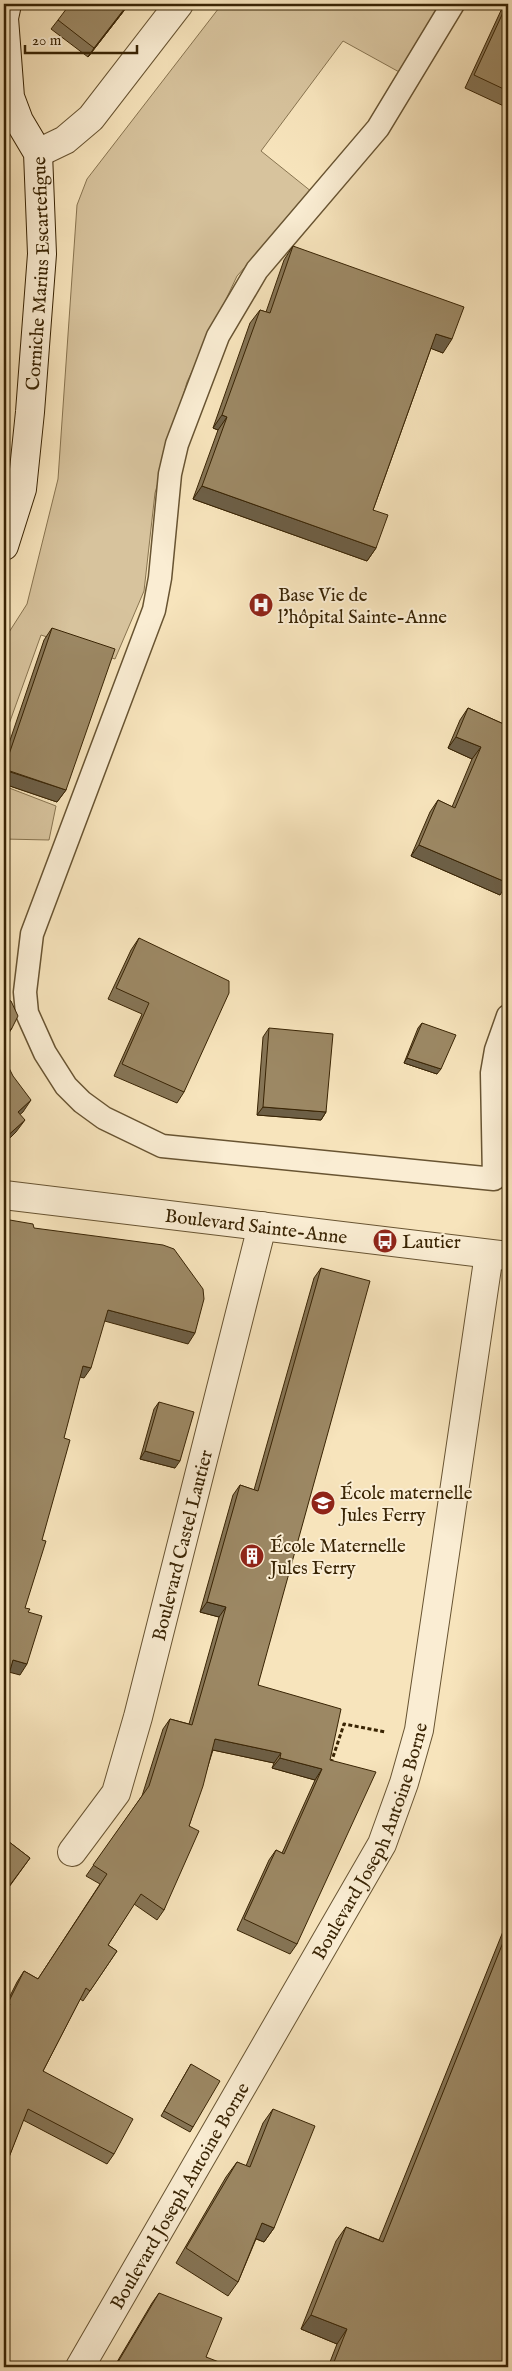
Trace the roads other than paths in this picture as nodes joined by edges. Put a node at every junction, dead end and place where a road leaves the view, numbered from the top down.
1 (7, 4) edge
2 (179, 4) edge
3 (453, 4) edge
4 (38, 153) junction
5 (4, 546) edge
6 (508, 1016) edge
7 (501, 1180) edge
8 (4, 1195) edge
9 (262, 1226) junction
10 (498, 1255) edge
11 (72, 1852) dead end
12 (80, 2367) edge

1 - 4 street, Corniche Marius Escartefigue
2 - 4 street
3 - 7 lane
4 - 5 street, Corniche Marius Escartefigue
6 - 7 lane
8 - 9 street, Boulevard Sainte-Anne
9 - 10 street, Boulevard Sainte-Anne
9 - 11 street, Boulevard Castel Lautier
10 - 12 street, Boulevard Joseph Antoine Borne

